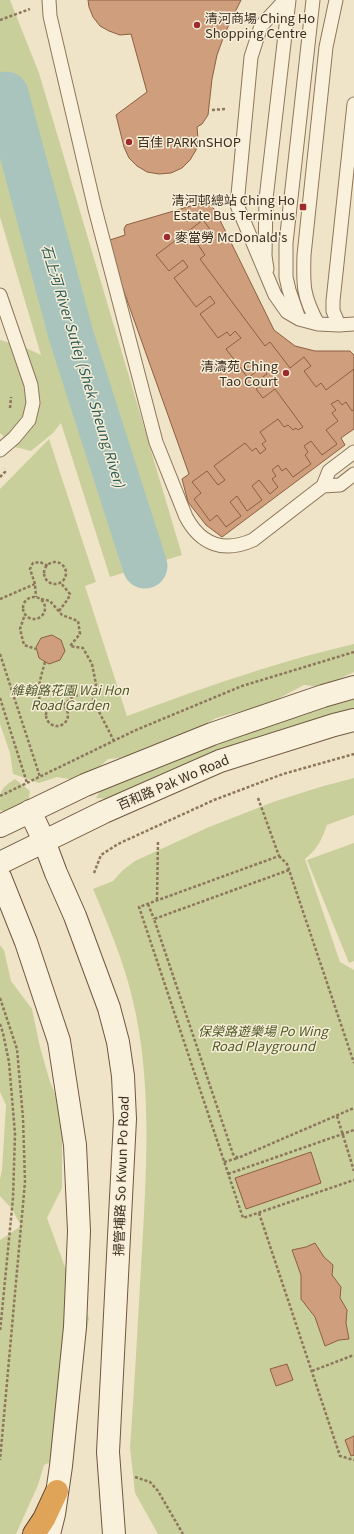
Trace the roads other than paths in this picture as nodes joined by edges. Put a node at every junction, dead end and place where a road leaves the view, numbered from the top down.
1 (285, 0) edge
2 (289, 0) edge
3 (313, 0) edge
4 (336, 0) edge
5 (49, 1) edge
6 (354, 104) edge
7 (0, 295) edge
8 (275, 295) junction
9 (299, 319) junction
10 (318, 324) junction
11 (354, 324) edge
12 (339, 325) junction
13 (0, 450) edge
14 (354, 452) edge
15 (354, 474) edge
16 (323, 486) junction
17 (354, 687) edge
18 (354, 720) edge
19 (30, 811) junction
20 (0, 826) edge
21 (44, 841) junction
22 (0, 863) edge
23 (0, 877) edge
24 (57, 1491) junction
25 (34, 1534) edge
26 (49, 1534) edge
27 (114, 1534) edge

1 - 8 lane
2 - 8 lane
3 - 9 lane
4 - 10 lane
5 - 16 lane
6 - 12 lane
7 - 13 lane
8 - 9 lane
9 - 10 lane
10 - 12 lane
11 - 12 lane
14 - 16 lane
15 - 16 lane
17 - 19 main road
18 - 21 main road, 百和路 Pak Wo Road
19 - 20 main road
19 - 21 main road, 掃管埔路 So Kwun Po Road
21 - 22 main road, 百和路 Pak Wo Road
21 - 27 main road, 掃管埔路 So Kwun Po Road
23 - 24 main road
24 - 25 highway
24 - 26 main road

